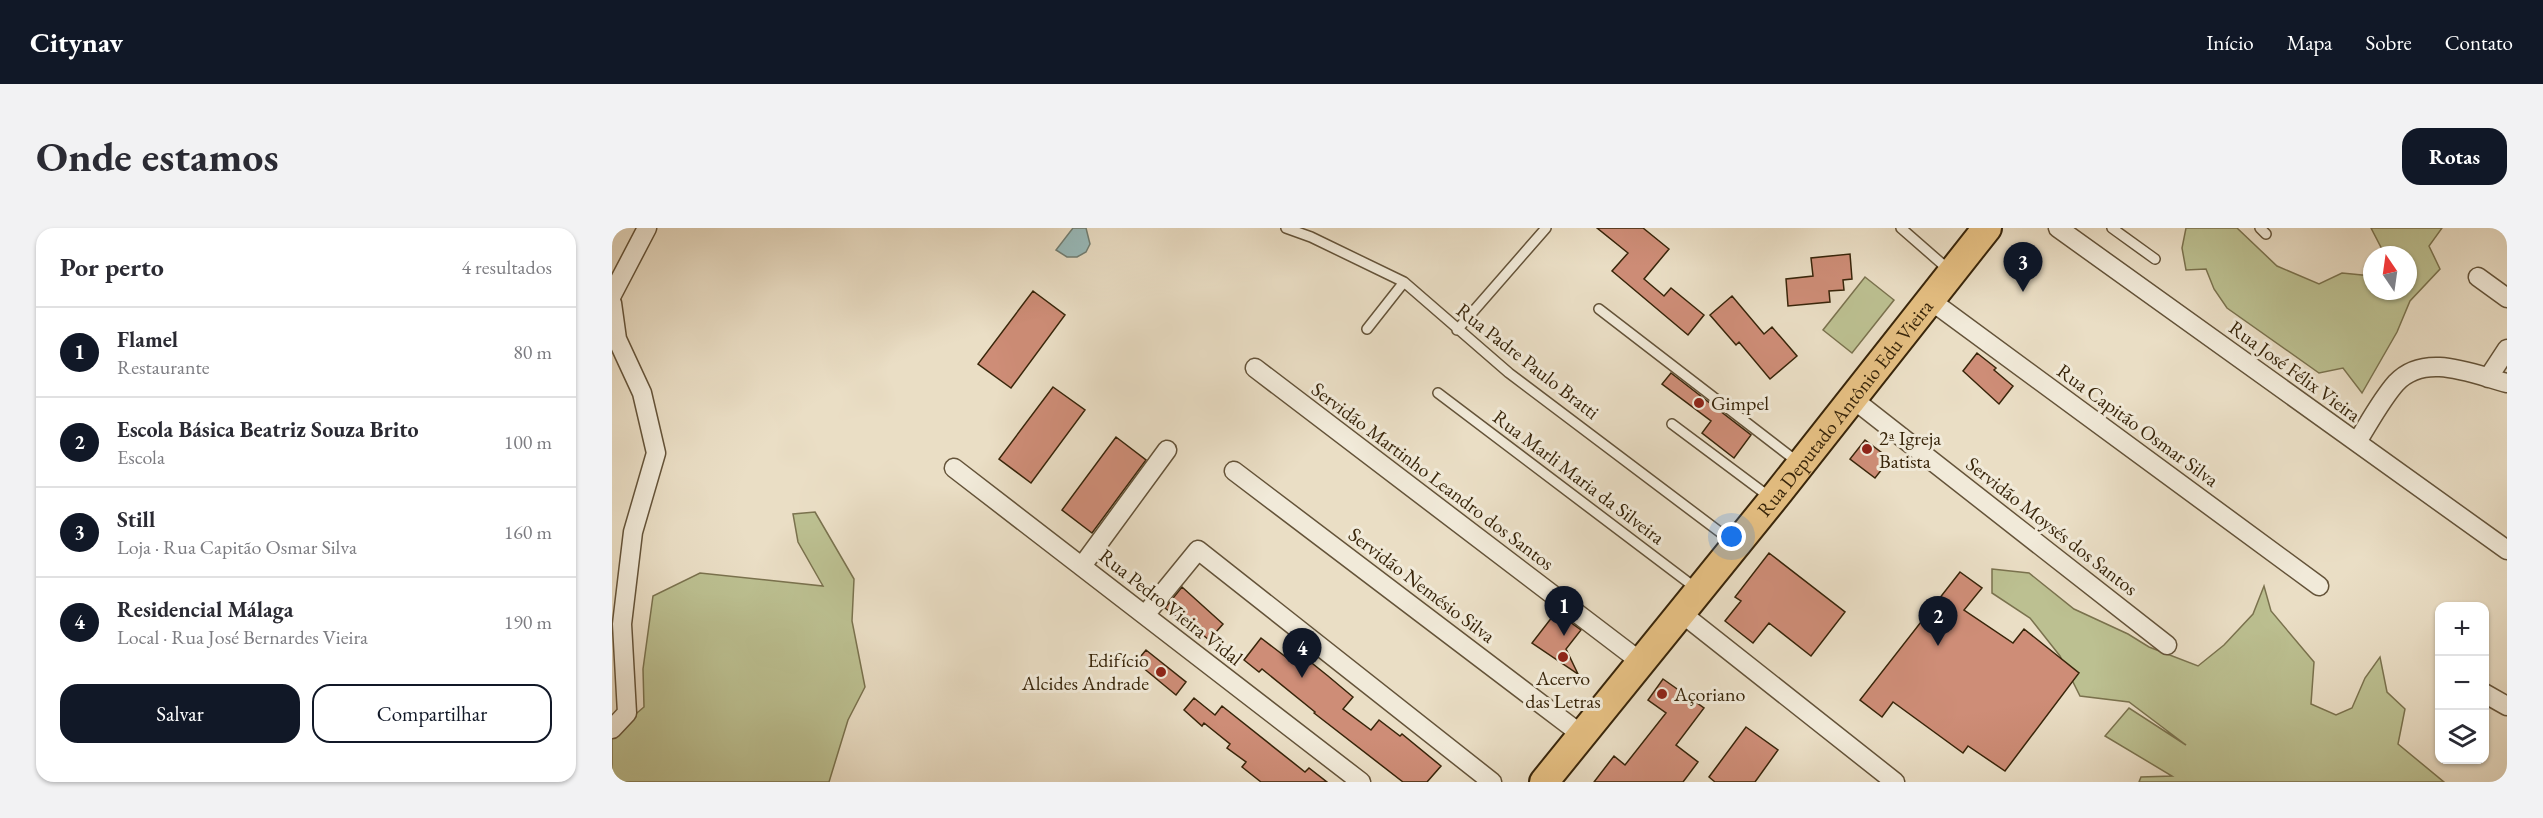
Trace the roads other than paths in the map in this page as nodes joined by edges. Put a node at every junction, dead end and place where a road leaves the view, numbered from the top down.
1 (647, 228) edge
2 (1286, 228) edge
3 (1546, 228) edge
4 (1901, 228) edge
5 (1987, 228) edge
6 (2058, 228) edge
7 (2112, 228) edge
8 (2155, 259) dead end
9 (1952, 272) junction
10 (2478, 277) dead end
11 (1404, 282) junction
12 (612, 295) edge
13 (2507, 298) edge
14 (1930, 300) junction
15 (612, 303) edge
16 (1599, 309) dead end
17 (1367, 329) dead end
18 (1457, 330) junction
19 (2507, 349) edge
20 (1255, 368) dead end
21 (2488, 378) junction
22 (2507, 383) edge
23 (1438, 393) dead end
24 (1853, 399) junction
25 (1672, 424) dead end
26 (2357, 442) junction
27 (1167, 450) dead end
28 (1801, 465) junction
29 (954, 468) dead end
30 (1234, 471) dead end
31 (1773, 499) junction
32 (1736, 544) junction
33 (2507, 550) edge
34 (1082, 566) junction
35 (2319, 586) dead end
36 (1698, 590) junction
37 (1680, 612) junction
38 (1145, 615) junction
39 (2167, 645) dead end
40 (1641, 662) junction
41 (2489, 696) edge
42 (2507, 706) edge
43 (612, 729) edge
44 (1582, 735) junction
45 (1361, 782) edge
46 (1492, 782) edge
47 (1544, 782) edge
48 (1895, 782) edge

1 - 12 street
2 - 11 lane, Rua Padre Paulo Bratti
3 - 18 lane
4 - 9 lane
5 - 9 main road, Rua Deputado Antônio Edu Vieira
6 - 26 street, Rua José Félix Vieira
7 - 8 lane
9 - 14 main road, Rua Deputado Antônio Edu Vieira
10 - 13 street
11 - 17 lane
11 - 18 lane, Rua Padre Paulo Bratti
14 - 24 main road, Rua Deputado Antônio Edu Vieira
14 - 35 street, Rua Capitão Osmar Silva
15 - 43 street
16 - 28 lane
18 - 32 lane, Rua Padre Paulo Bratti
19 - 21 street
20 - 40 street, Servidão Martinho Leandro dos Santos
21 - 22 street
21 - 26 street
23 - 36 lane, Rua Marli Maria da Silveira
24 - 28 main road, Rua Deputado Antônio Edu Vieira
24 - 39 street, Servidão Moysés dos Santos
25 - 31 lane
26 - 33 street, Rua José Félix Vieira
27 - 34 street
28 - 31 main road, Rua Deputado Antônio Edu Vieira
29 - 34 street, Rua Pedro Vieira Vidal
30 - 44 street, Servidão Nemésio Silva
31 - 32 main road, Rua Deputado Antônio Edu Vieira
32 - 36 main road, Rua Deputado Antônio Edu Vieira
34 - 38 street, Rua Pedro Vieira Vidal
36 - 37 main road, Rua Deputado Antônio Edu Vieira
37 - 40 main road, Rua Deputado Antônio Edu Vieira
37 - 48 street
38 - 45 street, Rua Pedro Vieira Vidal
38 - 46 street
40 - 44 main road, Rua Deputado Antônio Edu Vieira
41 - 42 street
44 - 47 main road, Rua Deputado Antônio Edu Vieira

